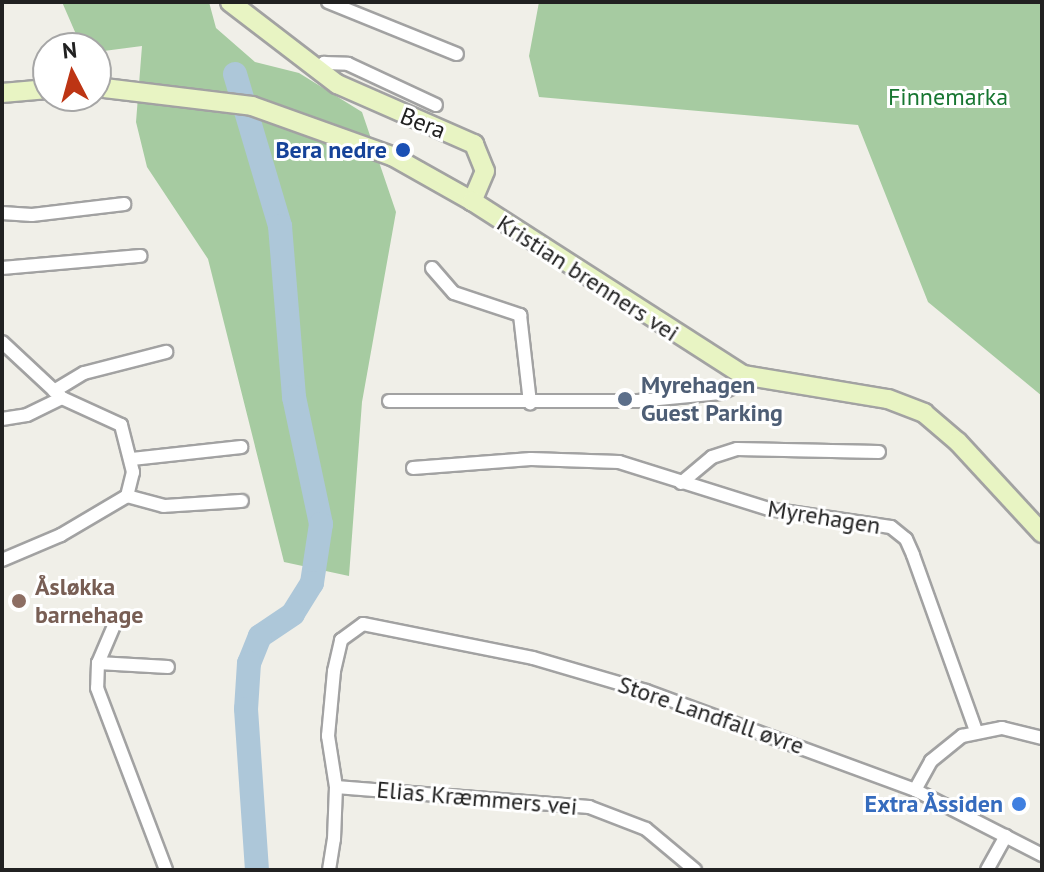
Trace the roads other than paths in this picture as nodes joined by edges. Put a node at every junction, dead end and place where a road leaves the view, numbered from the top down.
1 (230, 2) edge
2 (328, 2) edge
3 (457, 54) dead end
4 (317, 71) junction
5 (112, 88) edge
6 (32, 90) edge
7 (2, 93) edge
8 (436, 105) dead end
9 (472, 201) junction
10 (124, 204) dead end
11 (2, 213) edge
12 (140, 256) dead end
13 (2, 268) edge
14 (432, 268) dead end
15 (2, 342) edge
16 (166, 352) dead end
17 (743, 375) junction
18 (58, 395) junction
19 (389, 401) dead end
20 (530, 403) junction
21 (2, 419) edge
22 (241, 447) dead end
23 (879, 452) dead end
24 (132, 459) junction
25 (413, 468) dead end
26 (681, 483) junction
27 (127, 496) junction
28 (242, 501) dead end
29 (1042, 533) edge
30 (2, 560) edge
31 (116, 621) dead end
32 (98, 663) junction
33 (168, 667) dead end
34 (976, 731) junction
35 (1042, 738) edge
36 (336, 787) junction
37 (915, 790) junction
38 (1006, 836) junction
39 (1042, 855) edge
40 (166, 870) edge
41 (329, 870) edge
42 (695, 870) edge
43 (987, 870) edge

1 - 4 main road, Bera
2 - 3 street
4 - 8 street, Bera
4 - 9 main road, Bera
5 - 9 main road, Kristian brenners vei
6 - 7 main road
9 - 17 main road, Kristian brenners vei
10 - 11 street
12 - 13 street
14 - 20 street
15 - 18 street
16 - 18 street
17 - 20 street
17 - 29 main road, Kristian brenners vei
18 - 21 street
18 - 24 street
19 - 20 street
22 - 24 street
23 - 26 street
24 - 27 street
25 - 26 street, Myrehagen
26 - 34 street, Myrehagen
27 - 28 street
27 - 30 street
31 - 32 street
32 - 33 street
32 - 40 street
34 - 35 street
34 - 37 street
36 - 37 street, Store Landfall øvre
36 - 41 street
36 - 42 street, Elias Kræmmers vei
37 - 38 street, Store Landfall øvre
38 - 39 street, Store Landfall øvre
38 - 43 street

